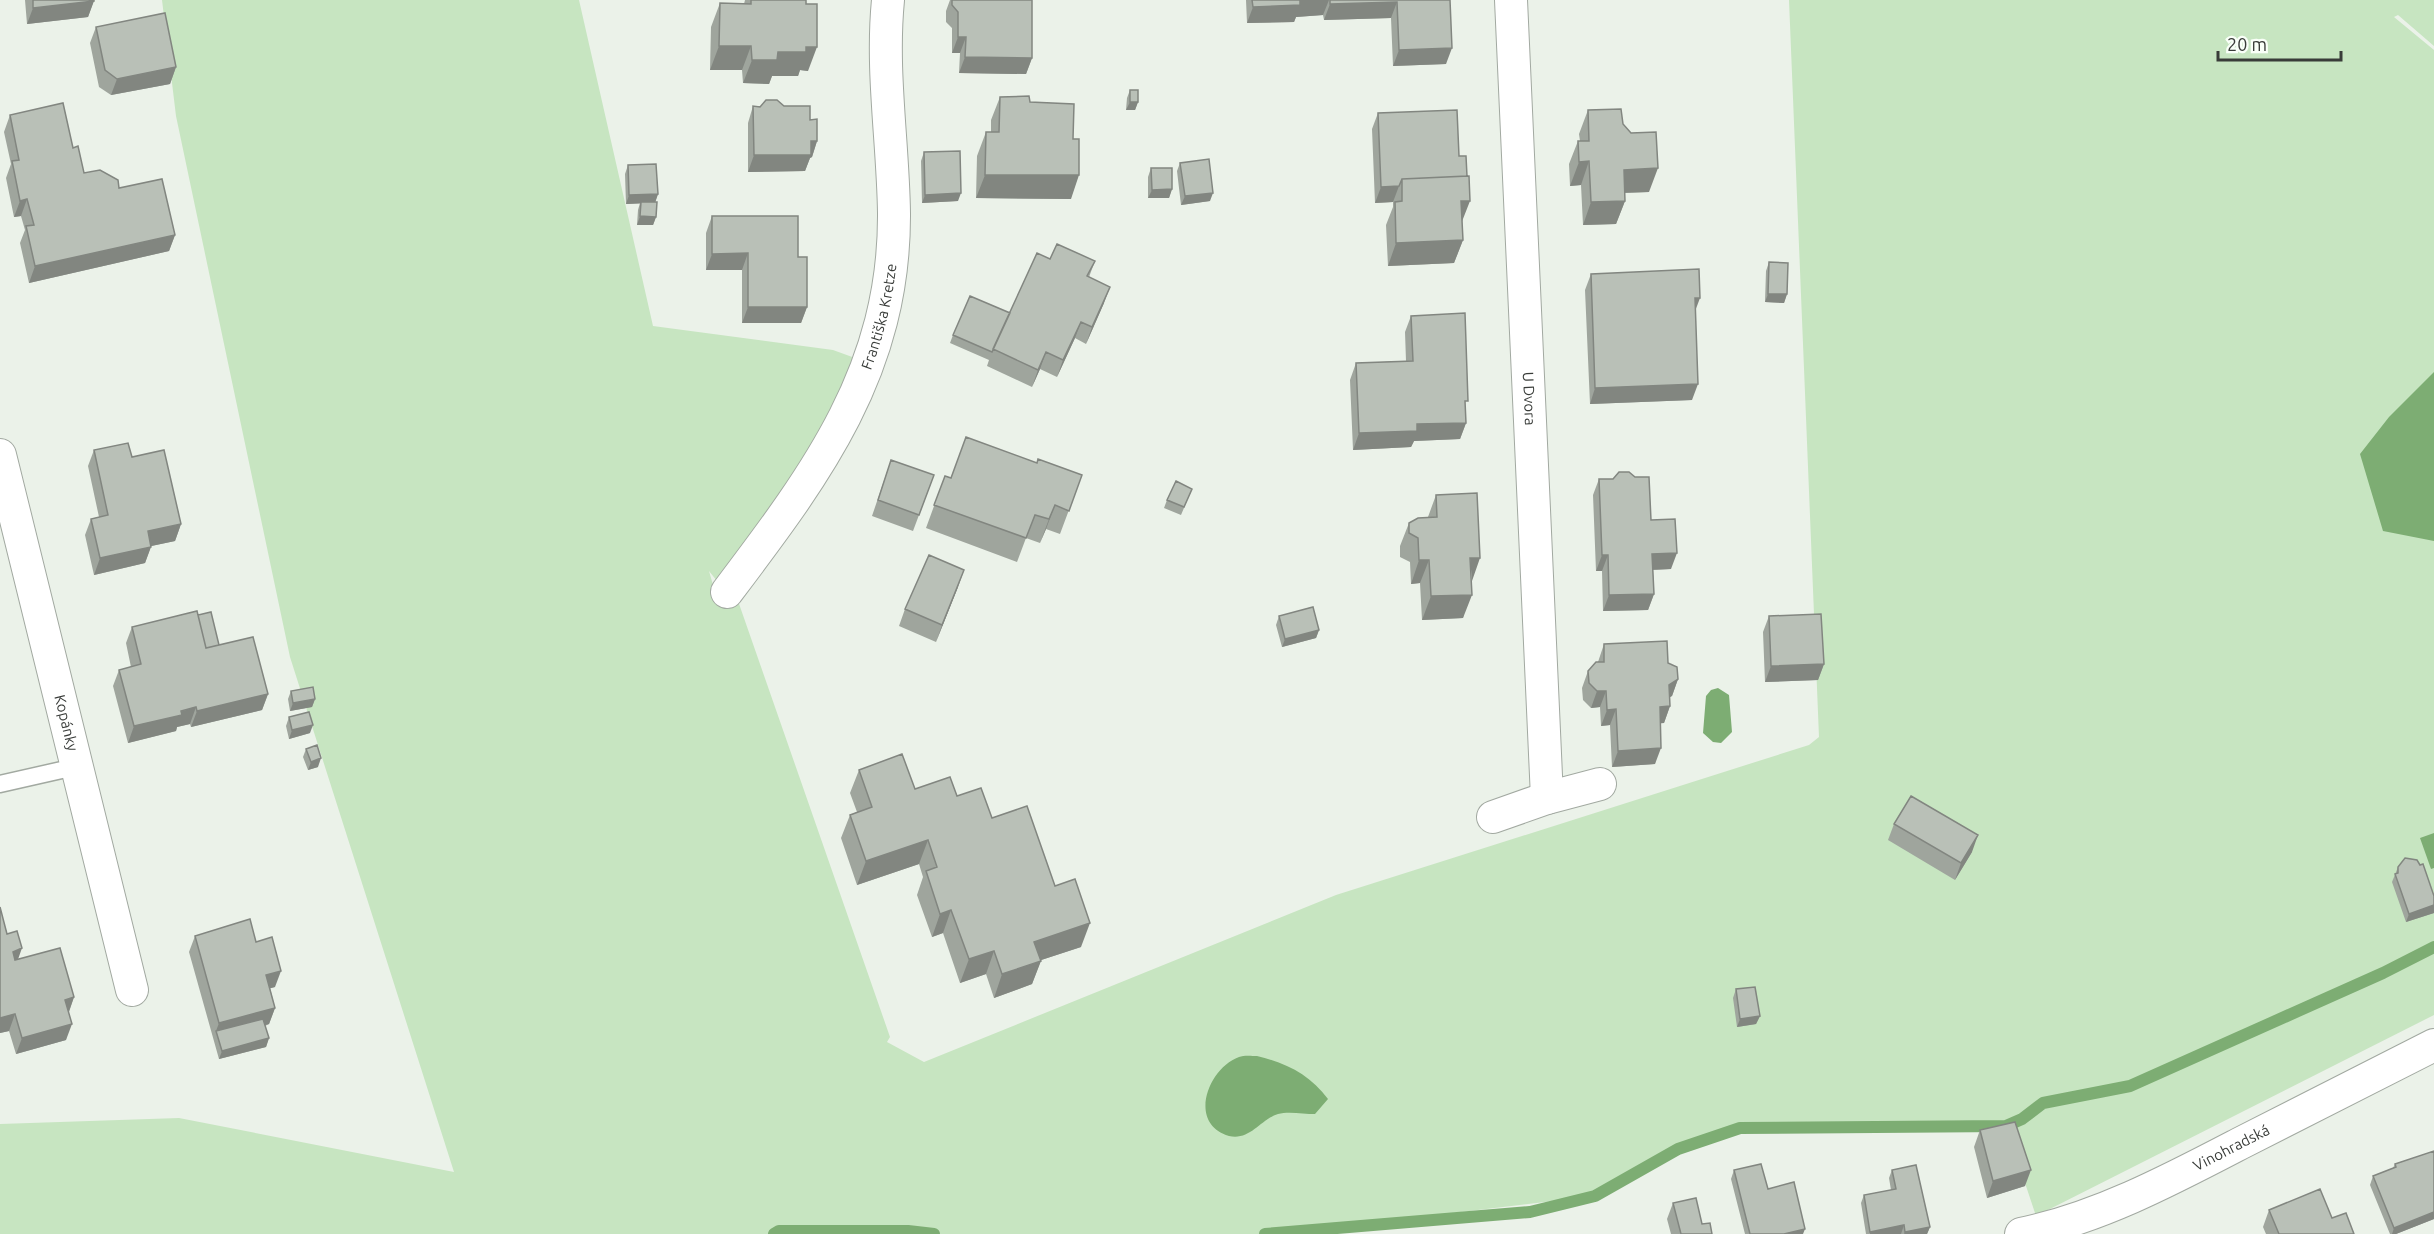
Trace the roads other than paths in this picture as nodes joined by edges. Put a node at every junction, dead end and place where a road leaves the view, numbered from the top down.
1 (888, 0) edge
2 (1511, 0) edge
3 (0, 455) edge
4 (727, 592) dead end
5 (75, 766) junction
6 (0, 784) edge
7 (1600, 784) dead end
8 (1547, 798) junction
9 (1493, 817) dead end
10 (132, 990) dead end
11 (2434, 1045) edge
12 (2021, 1234) edge

1 - 4 street, Františka Kretze
2 - 8 street, U Dvora
3 - 5 street, Kopánky
5 - 6 lane
5 - 10 street, Kopánky
7 - 8 street
8 - 9 street
11 - 12 street, Vinohradská

